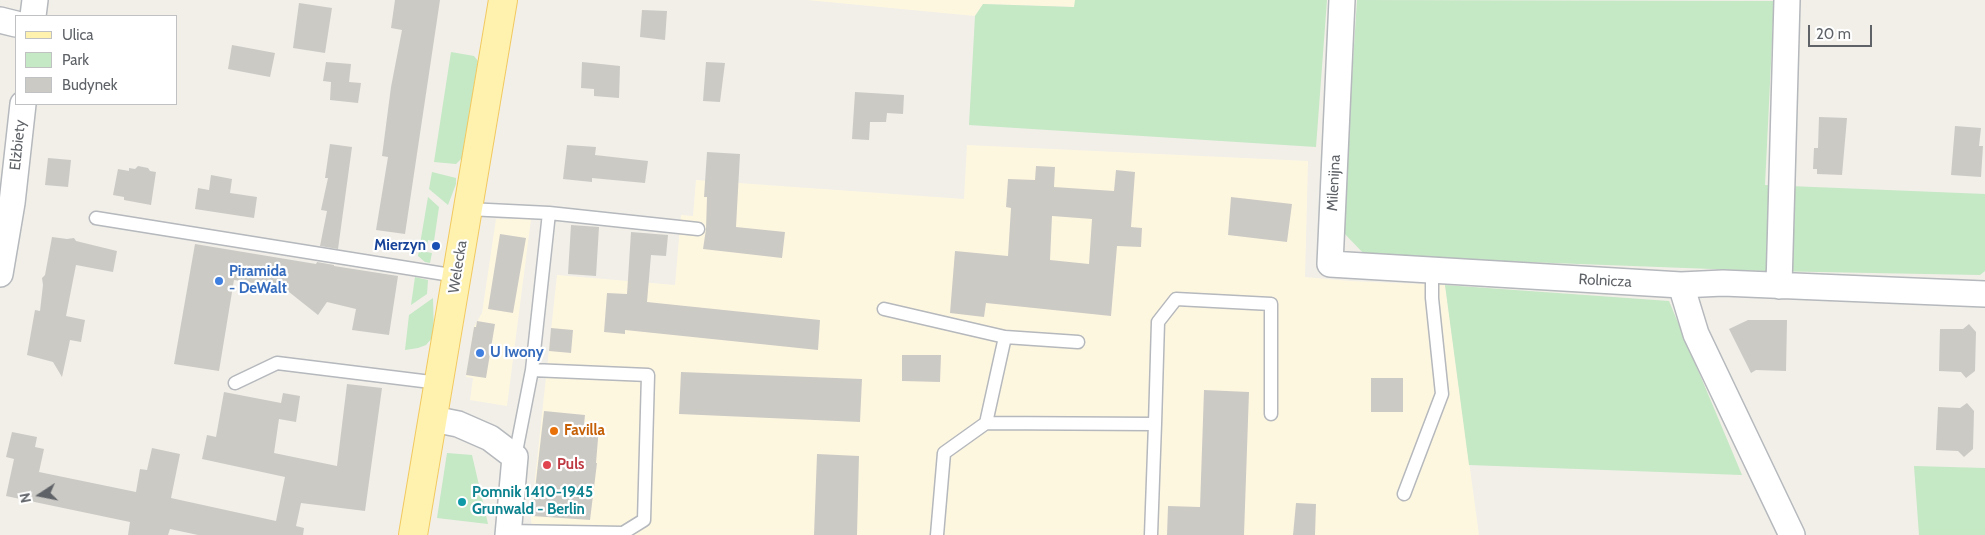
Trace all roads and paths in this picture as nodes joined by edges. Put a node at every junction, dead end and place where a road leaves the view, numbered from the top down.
1 (35, 0) edge
2 (502, 0) edge
3 (1342, 0) edge
4 (1788, 0) edge
5 (32, 15) edge
6 (0, 20) edge
7 (15, 24) edge
8 (22, 105) edge
9 (468, 209) junction
10 (548, 213) junction
11 (96, 218) dead end
12 (698, 229) dead end
13 (1432, 270) junction
14 (0, 274) edge
15 (457, 276) junction
16 (1680, 285) junction
17 (1779, 286) junction
18 (1985, 294) edge
19 (884, 309) dead end
20 (1005, 337) junction
21 (1078, 342) dead end
22 (532, 370) junction
23 (439, 382) junction
24 (235, 383) dead end
25 (1271, 414) dead end
26 (433, 418) junction
27 (986, 423) junction
28 (1155, 424) junction
29 (515, 457) junction
30 (1404, 494) dead end
31 (508, 533) edge
32 (414, 535) edge
33 (937, 535) edge
34 (1151, 535) edge
35 (1792, 535) edge

1 - 5 street
2 - 9 main road, Welecka
3 - 13 street, Milenijna
4 - 17 street
6 - 7 street
8 - 14 street, Elżbiety
9 - 10 lane
9 - 15 main road, Welecka
10 - 12 lane
10 - 22 lane
11 - 15 lane
13 - 16 street, Rolnicza
13 - 30 lane
15 - 23 main road, Welecka
16 - 17 street, Rolnicza
16 - 35 street
17 - 18 street, Rolnicza
19 - 20 lane
20 - 21 lane
20 - 27 lane
22 - 29 lane
22 - 31 lane
23 - 24 lane
23 - 26 main road, Welecka
25 - 28 lane
26 - 29 street
26 - 32 main road, Welecka
27 - 28 lane
27 - 33 lane
28 - 34 lane
29 - 31 street

